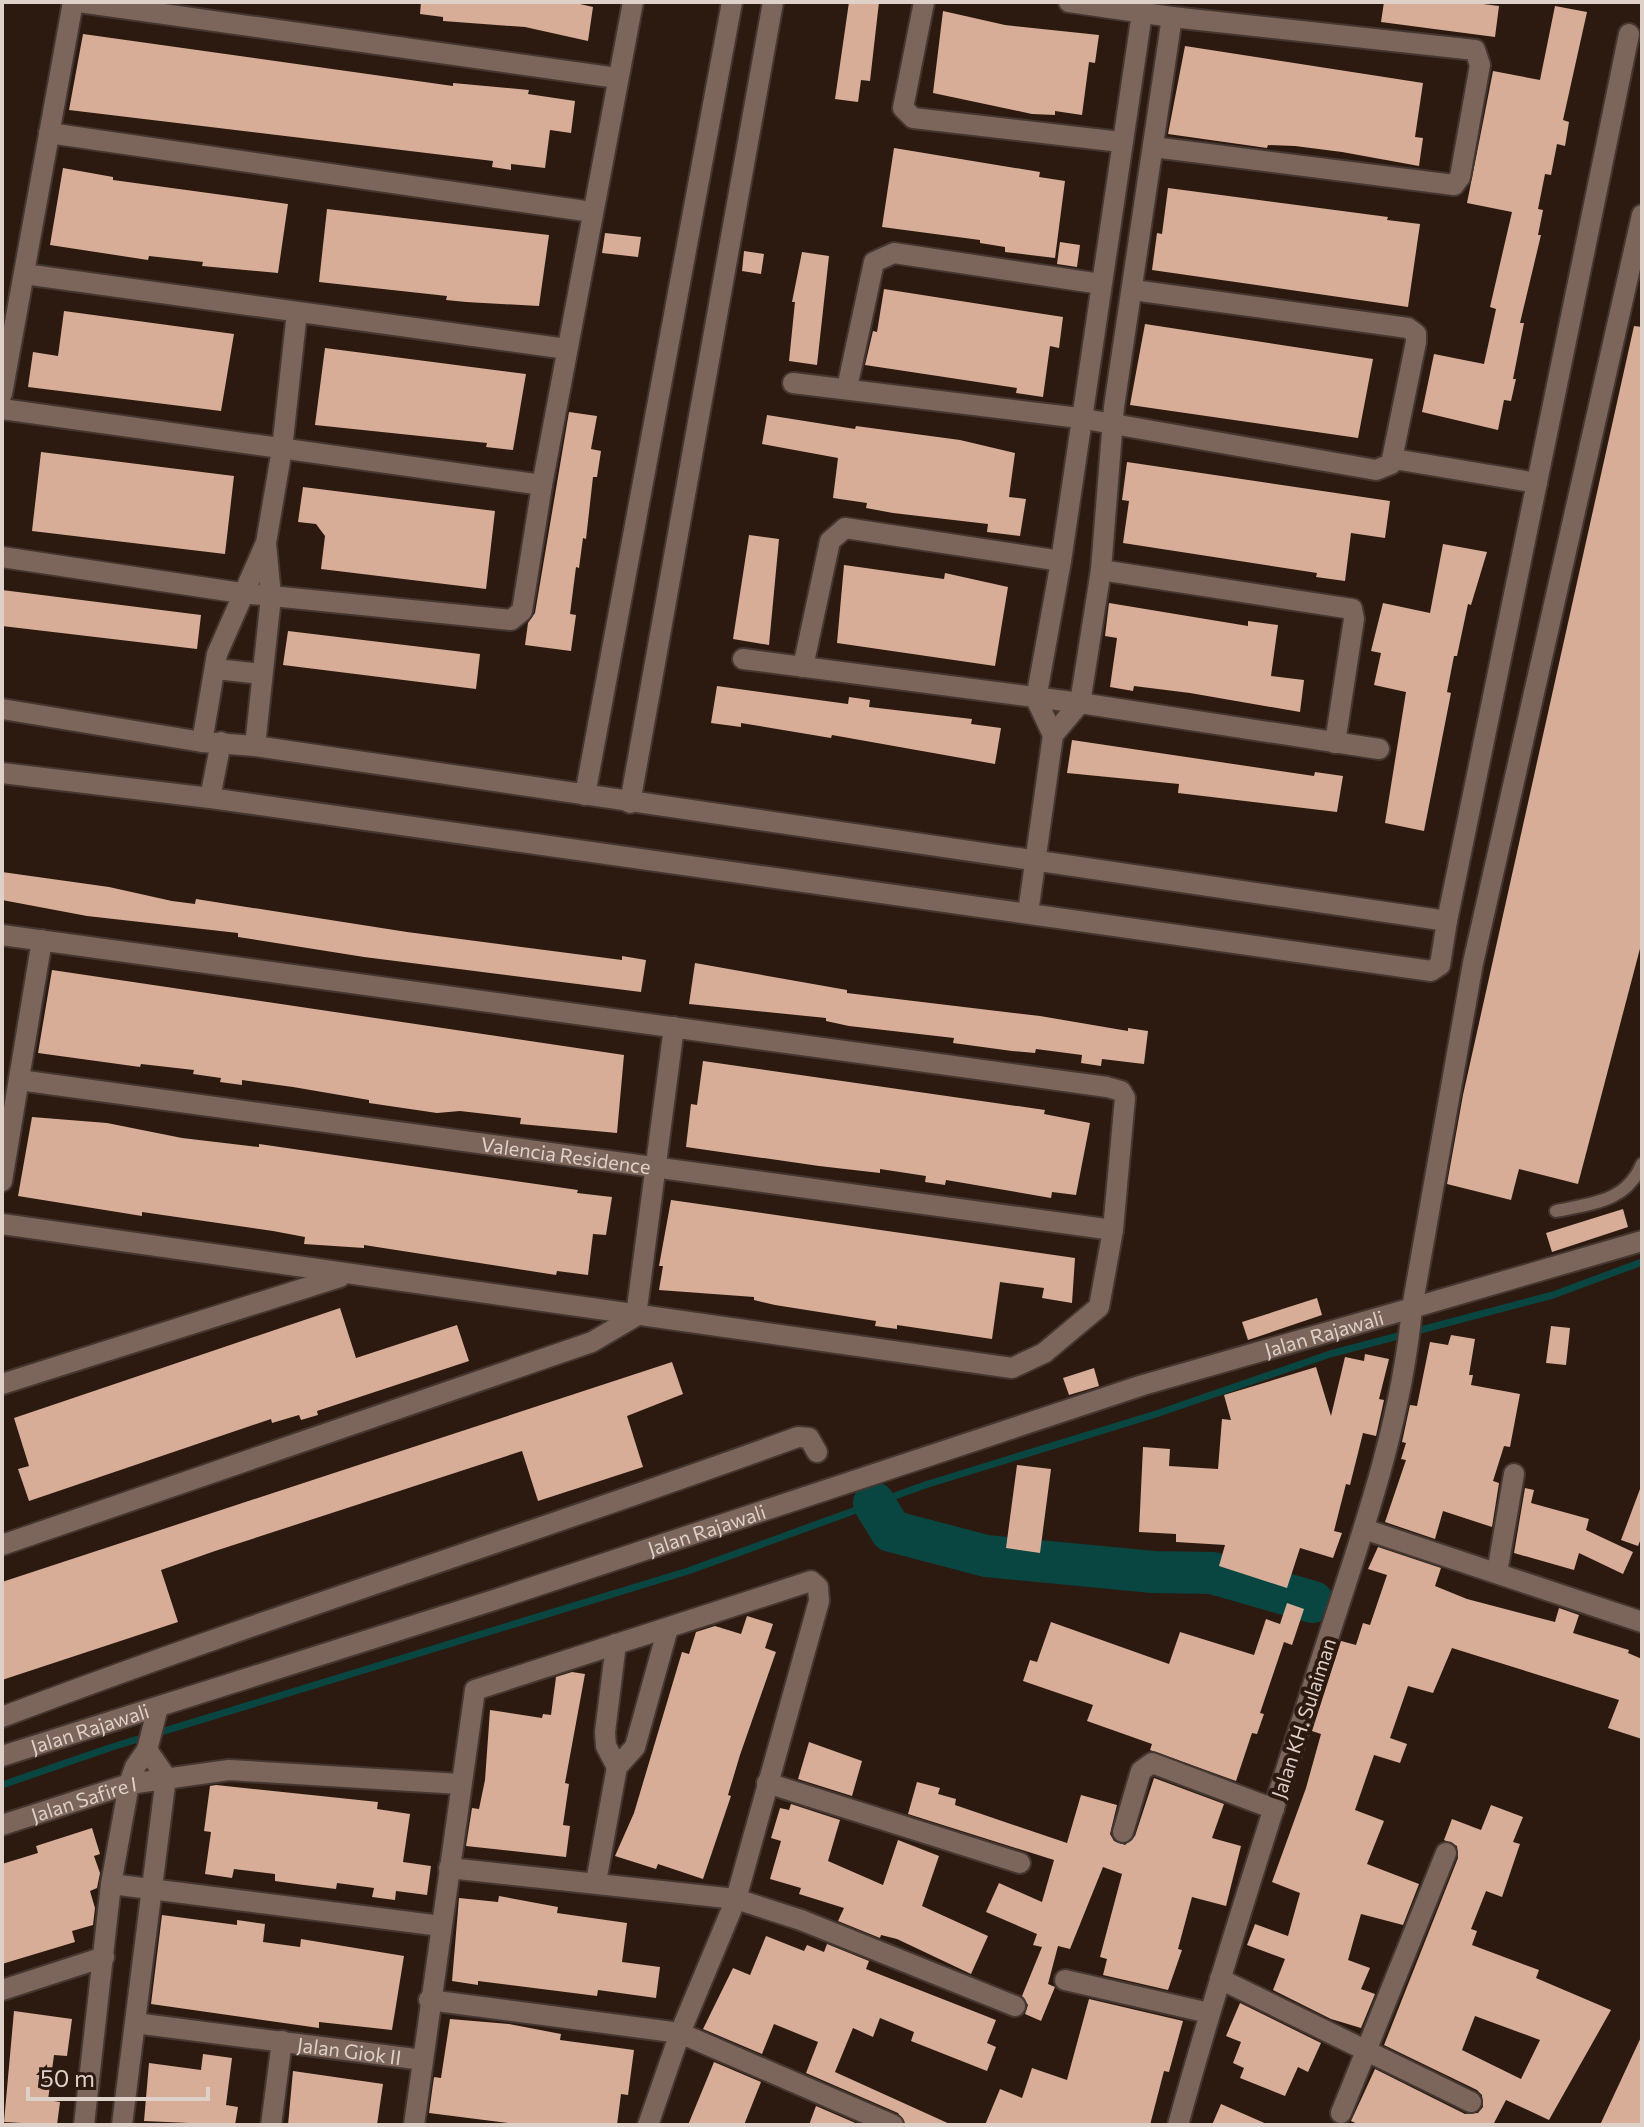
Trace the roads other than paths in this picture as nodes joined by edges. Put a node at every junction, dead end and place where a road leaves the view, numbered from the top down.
1 (73, 2) edge
2 (79, 2) edge
3 (633, 2) edge
4 (732, 2) edge
5 (773, 2) edge
6 (924, 2) edge
7 (1069, 2) edge
8 (1142, 13) junction
9 (1172, 17) junction
10 (1629, 34) dead end
11 (617, 78) junction
12 (49, 133) junction
13 (1121, 142) junction
14 (1153, 147) junction
15 (592, 212) junction
16 (1642, 215) edge
17 (1110, 218) junction
18 (1144, 221) junction
19 (24, 274) junction
20 (1101, 284) junction
21 (1133, 290) junction
22 (297, 312) junction
23 (567, 349) junction
24 (793, 383) dead end
25 (847, 388) junction
26 (2, 394) edge
27 (2, 409) edge
28 (1079, 418) junction
29 (1112, 424) junction
30 (282, 449) junction
31 (1394, 459) junction
32 (1537, 483) junction
33 (542, 485) junction
34 (266, 543) junction
35 (2, 557) edge
36 (1061, 561) junction
37 (1101, 570) junction
38 (241, 593) junction
39 (271, 597) junction
40 (743, 659) dead end
41 (803, 667) junction
42 (216, 669) junction
43 (262, 674) junction
44 (1036, 699) junction
45 (1080, 703) junction
46 (2, 709) edge
47 (1053, 735) junction
48 (212, 742) junction
49 (1335, 743) junction
50 (255, 746) junction
51 (1379, 749) dead end
52 (2, 773) edge
53 (585, 795) junction
54 (210, 798) junction
55 (630, 803) junction
56 (1035, 863) junction
57 (1028, 913) junction
58 (1447, 921) junction
59 (2, 935) edge
60 (42, 940) junction
61 (674, 1027) junction
62 (19, 1080) junction
63 (1642, 1164) edge
64 (656, 1167) junction
65 (2, 1181) edge
66 (1556, 1211) dead end
67 (2, 1224) edge
68 (1113, 1230) junction
69 (1642, 1241) edge
70 (348, 1275) junction
71 (636, 1316) junction
72 (1410, 1326) junction
73 (2, 1384) edge
74 (817, 1452) dead end
75 (1514, 1474) dead end
76 (1364, 1529) junction
77 (2, 1545) edge
78 (1497, 1573) junction
79 (1642, 1622) edge
80 (668, 1628) junction
81 (616, 1644) junction
82 (2, 1717) edge
83 (152, 1730) junction
84 (2, 1756) edge
85 (617, 1767) junction
86 (166, 1777) junction
87 (767, 1783) junction
88 (129, 1784) junction
89 (460, 1784) junction
90 (1274, 1809) junction
91 (2, 1825) edge
92 (1123, 1832) dead end
93 (1446, 1853) dead end
94 (1020, 1863) dead end
95 (449, 1868) junction
96 (596, 1882) junction
97 (111, 1884) junction
98 (150, 1889) junction
99 (736, 1899) junction
100 (441, 1926) junction
101 (104, 1957) junction
102 (1220, 1979) junction
103 (1065, 1980) dead end
104 (2, 1990) edge
105 (429, 2000) junction
106 (1015, 2006) dead end
107 (1209, 2013) junction
108 (135, 2023) junction
109 (680, 2033) junction
110 (282, 2041) junction
111 (1367, 2051) junction
112 (423, 2060) junction
113 (1471, 2102) dead end
114 (1341, 2113) dead end
115 (84, 2125) edge
116 (122, 2125) edge
117 (271, 2125) edge
118 (414, 2125) edge
119 (648, 2125) edge
120 (893, 2125) edge
121 (1178, 2125) edge

1 - 12 street
2 - 11 street
3 - 11 street
4 - 53 street
5 - 55 street
6 - 13 street
7 - 8 street
8 - 9 street
8 - 13 street
9 - 14 street
9 - 14 street
10 - 32 street
11 - 15 street
12 - 15 street
12 - 19 street
13 - 17 street
14 - 18 street
15 - 23 street
16 - 72 street, Jalan KH. Sulaiman
17 - 18 street
17 - 20 street
18 - 21 street
19 - 22 street
19 - 26 street
20 - 25 street
20 - 28 street
21 - 29 street
21 - 31 street
22 - 23 street
22 - 30 street
23 - 33 street
24 - 25 street
25 - 28 street
27 - 30 street
28 - 29 street
28 - 36 street
29 - 31 street
29 - 37 street
30 - 33 street
30 - 34 street
31 - 32 street
32 - 58 street
33 - 39 street
34 - 38 street
34 - 39 street
35 - 38 street
36 - 41 street
36 - 44 street
37 - 45 street
37 - 49 street
38 - 39 street
38 - 42 street
39 - 43 street
40 - 41 street
41 - 44 street
42 - 43 street
42 - 48 street
43 - 50 street
44 - 45 street
44 - 47 street
45 - 47 street
45 - 49 street
46 - 48 street
47 - 56 street
48 - 50 street
48 - 54 street
49 - 51 street
50 - 53 street
52 - 54 street
53 - 55 street
54 - 57 street
55 - 56 street
56 - 57 street
56 - 58 street
57 - 58 street
59 - 60 street
60 - 61 street
60 - 62 street
61 - 64 street
61 - 68 street
62 - 64 street, Valencia Residence
62 - 65 street
63 - 66 lane
64 - 68 street, Valencia Residence
64 - 71 street
67 - 70 street
68 - 71 street
69 - 72 street, Jalan Rajawali
70 - 71 street
70 - 73 street
71 - 77 street
72 - 76 street, Jalan KH. Sulaiman
72 - 83 street, Jalan Rajawali
74 - 82 street
75 - 78 street
76 - 78 street
76 - 90 street, Jalan KH. Sulaiman
78 - 79 street
80 - 81 street
80 - 85 street
80 - 87 street
81 - 85 street
81 - 89 street
83 - 84 street, Jalan Rajawali
83 - 86 street
83 - 88 street
85 - 96 street
86 - 88 street, Jalan Safire I
86 - 89 street, Jalan Safire I
86 - 98 street
87 - 94 street
87 - 99 street
88 - 91 street, Jalan Safire I
88 - 97 street
89 - 95 street
90 - 92 street
90 - 102 street, Jalan KH. Sulaiman
93 - 111 street
95 - 96 street
95 - 100 street
96 - 99 street
97 - 98 street
97 - 101 street
98 - 100 street
98 - 108 street
99 - 106 street
99 - 109 street
100 - 105 street
101 - 104 street
101 - 115 street
102 - 107 street, Jalan KH. Sulaiman
102 - 111 street
103 - 107 street
105 - 109 street
105 - 112 street
107 - 121 street, Jalan KH. Sulaiman
108 - 110 street, Jalan Giok II
108 - 116 street
109 - 119 street
109 - 120 street
110 - 112 street, Jalan Giok II
110 - 117 street
111 - 113 street
111 - 114 street
112 - 118 street

